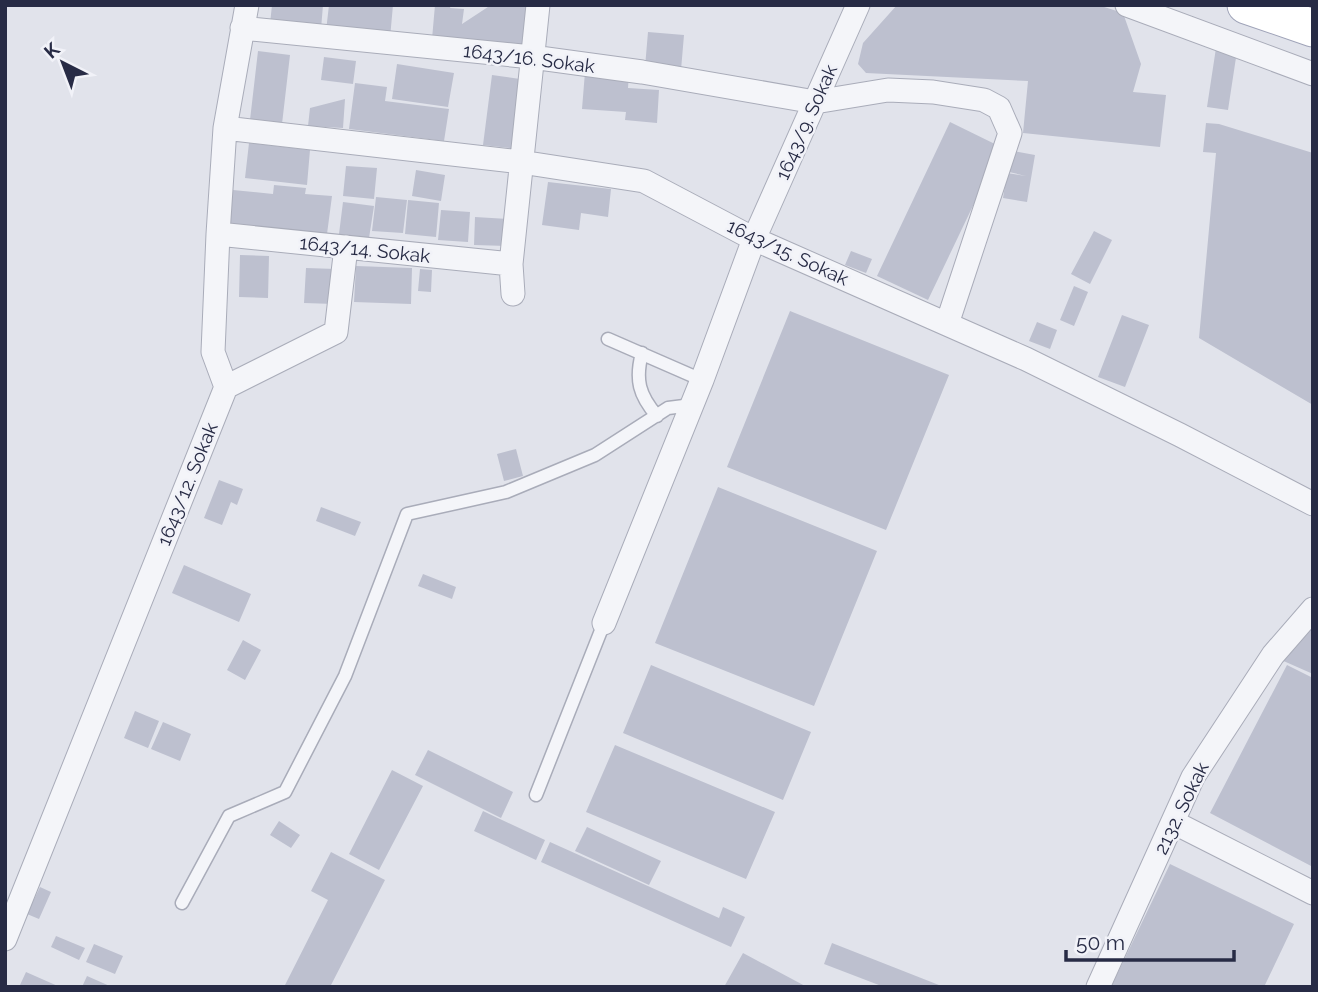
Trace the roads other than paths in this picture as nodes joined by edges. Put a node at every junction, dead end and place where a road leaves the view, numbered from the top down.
1 (247, 5) edge
2 (538, 5) edge
3 (858, 5) edge
4 (1127, 5) edge
5 (1246, 5) edge
6 (1313, 27) edge
7 (242, 28) junction
8 (532, 57) junction
9 (1313, 74) edge
10 (815, 102) junction
11 (225, 128) junction
12 (521, 162) junction
13 (218, 234) junction
14 (754, 239) junction
15 (346, 247) junction
16 (512, 264) junction
17 (513, 294) dead end
18 (947, 324) junction
19 (608, 339) dead end
20 (642, 353) junction
21 (702, 380) junction
22 (226, 387) junction
23 (692, 405) junction
24 (657, 416) junction
25 (1313, 504) edge
26 (1313, 609) edge
27 (604, 623) joint
28 (537, 795) dead end
29 (1172, 822) junction
30 (1313, 893) edge
31 (182, 903) dead end
32 (5, 939) edge
33 (1098, 987) edge

1 - 7 street
2 - 8 street
3 - 10 street, 1643/9. Sokak
4 - 9 street
5 - 6 main road
7 - 8 street, 1643/16. Sokak
7 - 11 street
8 - 10 street, 1643/16. Sokak
8 - 12 street
10 - 14 street, 1643/9. Sokak
10 - 18 street, 1643/16. Sokak
11 - 12 street, 1643/15. Sokak
11 - 13 street
12 - 14 street, 1643/15. Sokak
12 - 16 street
13 - 15 street, 1643/14. Sokak
13 - 22 street
14 - 18 street, 1643/15. Sokak
14 - 21 street, 1643/9. Sokak
15 - 16 street, 1643/14. Sokak
15 - 22 street
16 - 17 street
18 - 25 street, 1643/15. Sokak
19 - 20 lane
20 - 21 lane
20 - 24 lane
21 - 23 street, 1643/9. Sokak
22 - 32 street, 1643/12. Sokak
23 - 24 lane
23 - 27 street, 1643/9. Sokak
24 - 31 lane
26 - 29 street, 2132. Sokak
27 - 28 lane
29 - 30 street
29 - 33 street, 2132. Sokak

